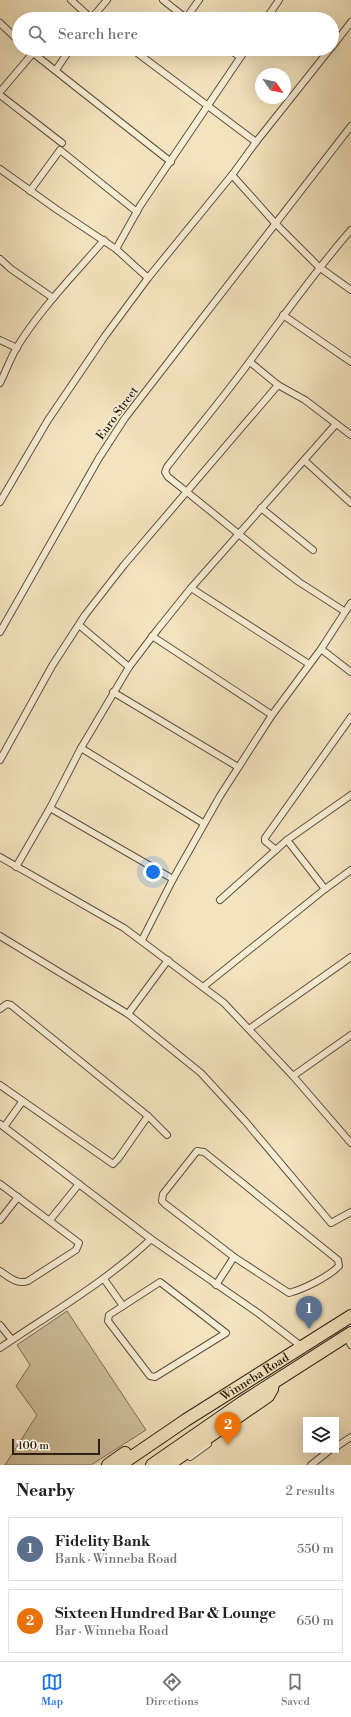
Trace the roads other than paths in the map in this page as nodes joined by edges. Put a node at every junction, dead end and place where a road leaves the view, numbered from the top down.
1 (71, 0) edge
2 (107, 0) edge
3 (163, 0) edge
4 (199, 0) edge
5 (279, 0) edge
6 (84, 12) edge
7 (98, 12) edge
8 (178, 12) edge
9 (191, 12) edge
10 (271, 12) edge
11 (351, 22) edge
12 (0, 23) edge
13 (12, 34) edge
14 (339, 38) edge
15 (27, 56) edge
16 (38, 56) edge
17 (65, 56) edge
18 (141, 56) edge
19 (325, 56) edge
20 (240, 57) edge
21 (56, 70) junction
22 (0, 92) edge
23 (0, 95) edge
24 (206, 106) junction
25 (351, 126) edge
26 (256, 142) junction
27 (62, 143) dead end
28 (171, 162) junction
29 (0, 168) edge
30 (232, 175) junction
31 (30, 190) junction
32 (137, 212) junction
33 (275, 224) junction
34 (351, 230) edge
35 (104, 240) junction
36 (116, 249) junction
37 (0, 259) edge
38 (319, 267) junction
39 (148, 278) junction
40 (351, 290) edge
41 (53, 298) junction
42 (282, 315) junction
43 (0, 340) edge
44 (17, 348) junction
45 (250, 362) junction
46 (351, 362) edge
47 (0, 383) edge
48 (278, 385) junction
49 (336, 424) junction
50 (351, 434) edge
51 (304, 461) junction
52 (186, 492) junction
53 (0, 502) edge
54 (351, 503) edge
55 (261, 508) junction
56 (239, 535) junction
57 (313, 550) dead end
58 (191, 588) junction
59 (351, 603) edge
60 (344, 611) junction
61 (79, 625) junction
62 (0, 632) edge
63 (152, 636) junction
64 (320, 649) junction
65 (309, 664) junction
66 (129, 667) junction
67 (351, 672) edge
68 (113, 692) junction
69 (272, 715) junction
70 (351, 717) edge
71 (81, 748) junction
72 (0, 760) edge
73 (238, 767) junction
74 (351, 795) edge
75 (50, 808) junction
76 (203, 823) junction
77 (287, 840) junction
78 (276, 850) junction
79 (0, 857) edge
80 (16, 867) junction
81 (351, 870) edge
82 (173, 879) junction
83 (324, 889) junction
84 (220, 900) dead end
85 (0, 936) edge
86 (142, 940) junction
87 (351, 957) edge
88 (168, 960) junction
89 (203, 987) junction
90 (0, 1009) edge
91 (128, 1014) junction
92 (249, 1029) junction
93 (351, 1035) edge
94 (293, 1076) junction
95 (0, 1085) edge
96 (22, 1102) junction
97 (148, 1116) junction
98 (2, 1125) edge
99 (167, 1135) dead end
100 (351, 1143) edge
101 (0, 1184) edge
102 (79, 1184) junction
103 (18, 1196) junction
104 (351, 1212) edge
105 (0, 1220) edge
106 (50, 1220) junction
107 (150, 1239) junction
108 (234, 1257) junction
109 (0, 1271) edge
110 (104, 1279) junction
111 (216, 1285) junction
112 (122, 1306) junction
113 (351, 1316) edge
114 (0, 1325) edge
115 (349, 1338) edge
116 (12, 1340) junction
117 (301, 1346) junction
118 (0, 1348) edge
119 (273, 1383) junction
120 (213, 1403) junction
121 (217, 1431) junction
122 (351, 1437) edge
123 (339, 1444) edge
124 (326, 1453) edge
125 (108, 1465) edge
126 (120, 1465) edge
127 (152, 1465) edge
128 (168, 1465) edge
129 (176, 1465) edge
130 (311, 1465) edge

1 - 6 street
2 - 7 street
3 - 8 street
4 - 9 street
5 - 10 street
11 - 14 street
12 - 13 street
15 - 22 street
16 - 21 street
17 - 21 street
18 - 24 street
19 - 26 street
20 - 24 street
21 - 28 street
23 - 27 street
24 - 26 street
24 - 28 street
25 - 33 street, Euro Street
26 - 30 street
28 - 32 street
29 - 31 street
30 - 33 street
30 - 39 street
31 - 32 street
31 - 35 street
32 - 36 street
33 - 38 street
33 - 62 street, Euro Street
34 - 38 street
35 - 36 street
35 - 41 street
36 - 39 street
37 - 41 street
38 - 40 street
38 - 42 street
39 - 53 street
41 - 44 street
42 - 45 street
42 - 46 street
43 - 44 street
44 - 47 street
45 - 48 street
45 - 52 street
48 - 49 street
48 - 52 street
49 - 50 street
49 - 51 street
51 - 54 street
51 - 55 street
52 - 56 street
52 - 61 street
55 - 56 street
55 - 57 street
56 - 58 street
56 - 60 street
58 - 63 street
58 - 65 street
59 - 60 street
60 - 64 street
61 - 66 street
61 - 72 street
63 - 66 street
63 - 69 street
64 - 65 street
64 - 67 street
65 - 69 street
66 - 68 street
68 - 71 street
68 - 73 street
69 - 73 street
70 - 78 street
71 - 75 street
71 - 76 street
73 - 76 street
74 - 77 street
75 - 80 street
75 - 82 street
76 - 82 street
77 - 78 street
77 - 83 street
78 - 84 street
79 - 80 street
80 - 86 street
81 - 83 street
82 - 86 street
83 - 89 street
85 - 91 street
86 - 88 street
87 - 92 street
88 - 89 street
88 - 91 street
89 - 92 street
90 - 97 street
91 - 104 street
92 - 94 street
93 - 94 street
94 - 100 street
95 - 96 street
96 - 97 street
96 - 98 street
97 - 99 street
98 - 102 street
101 - 103 street
102 - 106 street
102 - 107 street
103 - 105 street
103 - 106 street
106 - 109 street
107 - 110 street
107 - 111 street
108 - 108 street
108 - 111 street
110 - 112 street
110 - 116 street
111 - 117 street
112 - 112 street
113 - 117 highway, Winneba Road
114 - 116 street
115 - 119 highway, Winneba Road
116 - 118 street
117 - 120 highway, Winneba Road
119 - 121 highway
119 - 127 highway, Winneba Road
120 - 125 highway
120 - 126 highway, Winneba Road
121 - 128 highway
121 - 129 street
122 - 123 street
124 - 130 street

